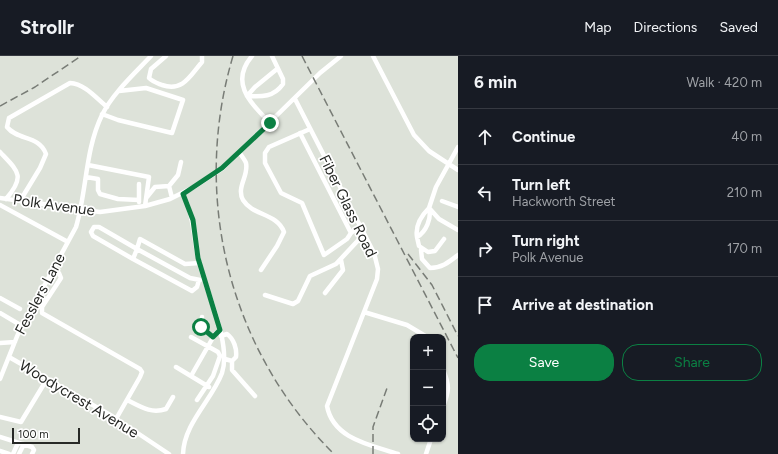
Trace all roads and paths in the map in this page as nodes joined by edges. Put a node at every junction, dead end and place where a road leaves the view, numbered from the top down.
1 (151, 56) edge
2 (166, 56) edge
3 (202, 56) edge
4 (252, 56) edge
5 (272, 56) edge
6 (340, 56) edge
7 (373, 56) edge
8 (277, 69) junction
9 (119, 91) junction
10 (247, 96) junction
11 (295, 99) junction
12 (107, 107) junction
13 (102, 114) junction
14 (270, 123) junction
15 (310, 129) junction
16 (300, 133) junction
17 (458, 147) edge
18 (0, 152) edge
19 (240, 152) junction
20 (181, 162) dead end
21 (449, 164) junction
22 (88, 165) junction
23 (458, 170) edge
24 (86, 177) junction
25 (139, 184) dead end
26 (169, 186) junction
27 (183, 194) junction
28 (0, 198) edge
29 (172, 198) junction
30 (6, 199) junction
31 (146, 199) junction
32 (139, 200) junction
33 (20, 201) junction
34 (442, 201) dead end
35 (0, 205) edge
36 (145, 206) junction
37 (139, 207) junction
38 (458, 207) edge
39 (429, 208) junction
40 (81, 211) junction
41 (360, 226) junction
42 (458, 230) edge
43 (351, 233) junction
44 (364, 234) junction
45 (416, 237) junction
46 (444, 239) dead end
47 (68, 242) junction
48 (137, 249) junction
49 (421, 250) junction
50 (458, 255) edge
51 (133, 259) junction
52 (341, 260) junction
53 (200, 263) junction
54 (52, 270) junction
55 (261, 270) dead end
56 (199, 280) junction
57 (205, 282) junction
58 (325, 292) dead end
59 (265, 295) dead end
60 (0, 298) edge
61 (20, 309) dead end
62 (364, 312) junction
63 (0, 313) edge
64 (202, 317) dead end
65 (22, 326) junction
66 (220, 330) junction
67 (422, 334) edge
68 (221, 336) junction
69 (191, 337) dead end
70 (213, 337) junction
71 (15, 342) junction
72 (0, 343) edge
73 (208, 346) junction
74 (9, 357) junction
75 (224, 359) junction
76 (232, 361) junction
77 (176, 367) dead end
78 (443, 370) edge
79 (191, 376) junction
80 (0, 379) edge
81 (47, 379) junction
82 (207, 385) junction
83 (212, 389) junction
84 (255, 396) dead end
85 (173, 397) dead end
86 (127, 400) junction
87 (197, 400) dead end
88 (443, 406) edge
89 (0, 416) edge
90 (116, 419) junction
91 (0, 438) edge
92 (431, 442) edge
93 (18, 443) junction
94 (24, 444) junction
95 (0, 451) edge
96 (9, 454) edge
97 (13, 454) edge
98 (19, 454) edge
99 (32, 454) edge
100 (169, 454) edge
101 (184, 454) edge
102 (398, 454) edge
103 (426, 454) edge

1 - 9 street, Fesslers Lane
2 - 3 street
4 - 10 street
5 - 8 street
6 - 11 street, Polk Avenue
7 - 21 street
8 - 10 street
8 - 10 street
9 - 12 street, Fesslers Lane
9 - 13 street
10 - 14 street
11 - 14 street, Polk Avenue
11 - 15 street, Fiber Glass Road
12 - 13 street, Fesslers Lane
12 - 33 street
13 - 22 street, Fesslers Lane
14 - 19 street, Polk Avenue
15 - 16 street
15 - 41 street, Fiber Glass Road
16 - 43 street
16 - 43 street
17 - 21 street
18 - 30 street
19 - 27 street, Polk Avenue
19 - 55 street
20 - 26 street
21 - 23 street
21 - 39 street
22 - 24 street, Fesslers Lane
22 - 31 street
24 - 32 street
24 - 40 street, Fesslers Lane
25 - 32 street
26 - 29 street
26 - 31 street
27 - 29 street, Polk Avenue
27 - 53 street
28 - 30 street, Polk Avenue
29 - 36 street, Polk Avenue
30 - 33 street, Polk Avenue
31 - 36 street
32 - 37 street
33 - 40 street, Polk Avenue
34 - 38 street
35 - 47 street
36 - 37 street, Polk Avenue
37 - 40 street, Polk Avenue
39 - 42 street
39 - 45 street
39 - 45 street
40 - 47 street, Fesslers Lane
41 - 43 street
41 - 44 street, Fiber Glass Road
44 - 52 street
44 - 62 street, Fiber Glass Road
45 - 49 street
46 - 49 street
47 - 54 street, Fesslers Lane
48 - 51 street
48 - 51 street
48 - 53 street
48 - 56 street
49 - 50 street
51 - 56 street
52 - 58 street
52 - 59 street
53 - 57 street
54 - 65 street, Fesslers Lane
54 - 86 street
56 - 57 street
57 - 66 street
60 - 61 street
62 - 67 street
62 - 102 street, Fiber Glass Road
63 - 65 street
64 - 70 street
65 - 71 street, Fesslers Lane
66 - 68 street
66 - 70 street
68 - 75 street
68 - 76 street
69 - 73 street
70 - 73 street
71 - 72 street
71 - 74 street, Fesslers Lane
73 - 79 street
73 - 82 street
74 - 80 street, Fesslers Lane
74 - 81 street, Woodycrest Avenue
75 - 76 street
75 - 83 street
76 - 84 street
77 - 79 street
78 - 88 street
79 - 82 street
81 - 89 street
81 - 90 street, Woodycrest Avenue
82 - 83 street
82 - 87 street
83 - 101 street
85 - 86 street
86 - 90 street
90 - 100 street, Woodycrest Avenue
91 - 93 street
92 - 103 street
93 - 94 street
93 - 97 street
94 - 98 street
94 - 99 street
95 - 96 street

